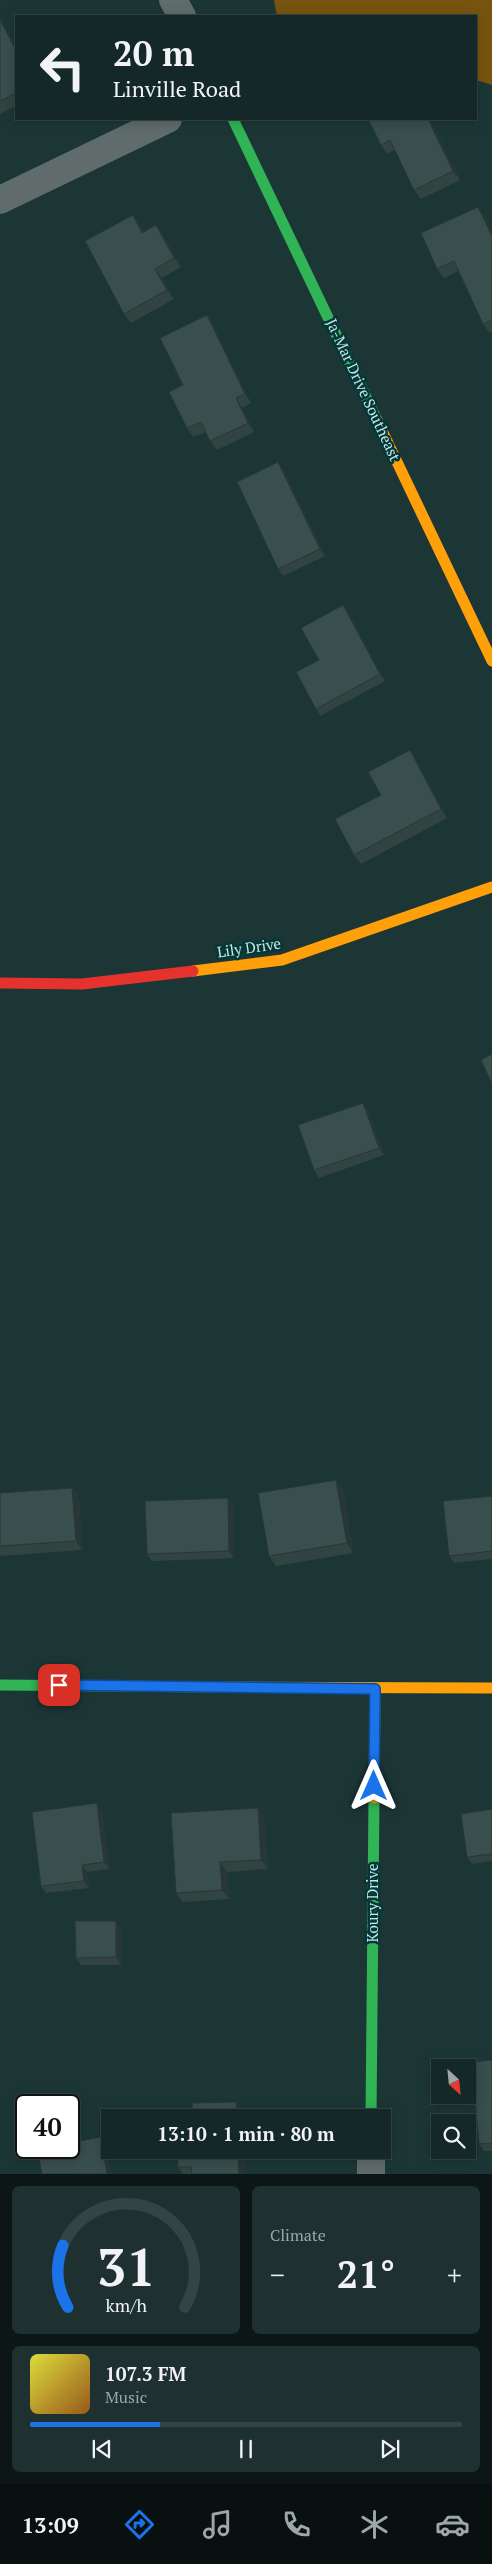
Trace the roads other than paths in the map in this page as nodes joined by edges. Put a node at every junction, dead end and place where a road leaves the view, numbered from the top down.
1 (173, 0) edge
2 (181, 15) edge
3 (166, 120) edge
4 (233, 120) edge
5 (0, 200) edge
6 (492, 661) edge
7 (492, 887) edge
8 (0, 983) edge
9 (0, 1685) edge
10 (492, 1688) edge
11 (375, 1689) junction
12 (371, 2109) edge
13 (371, 2159) edge
14 (371, 2174) edge

1 - 2 street
3 - 5 street
4 - 6 street, Ja-Mar Drive Southeast
7 - 8 street, Lily Drive
9 - 11 street
10 - 11 street
11 - 12 street, Koury Drive
13 - 14 street

